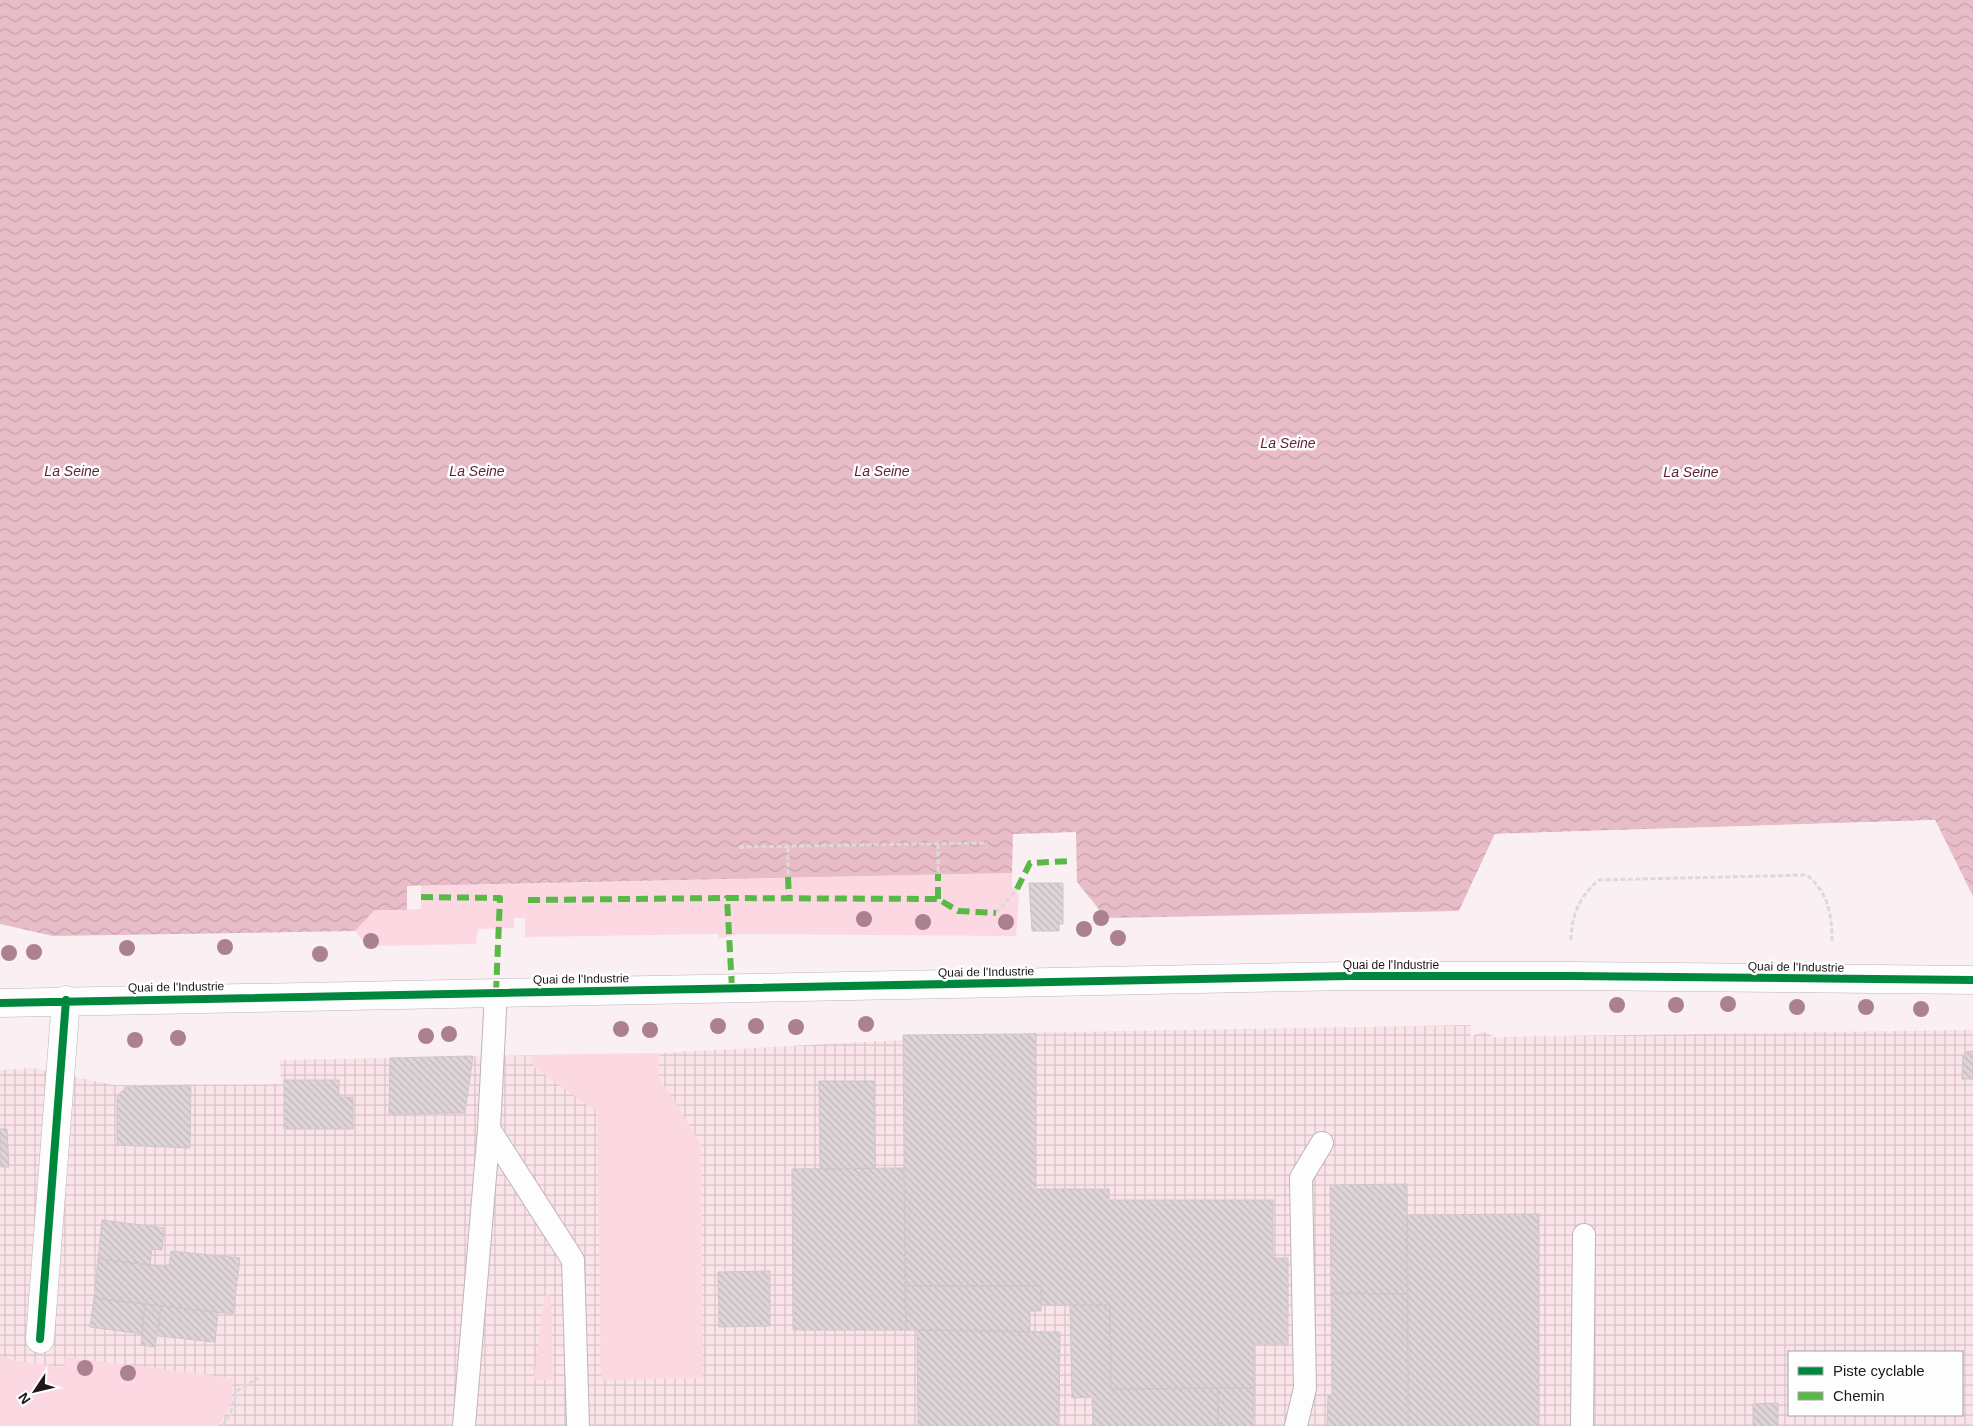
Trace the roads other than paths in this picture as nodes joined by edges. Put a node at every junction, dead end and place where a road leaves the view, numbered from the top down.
1 (1973, 980) edge
2 (496, 992) junction
3 (66, 1000) junction
4 (0, 1002) edge
5 (489, 1129) junction
6 (1322, 1143) dead end
7 (1584, 1235) dead end
8 (40, 1339) dead end
9 (464, 1426) edge
10 (578, 1426) edge
11 (1296, 1426) edge
12 (1582, 1426) edge

1 - 2 main road, Quai de l'Industrie
2 - 3 main road, Quai de l'Industrie
2 - 5 lane
3 - 4 main road, Quai de l'Industrie
3 - 8 main road
5 - 9 lane
5 - 10 lane
6 - 11 lane
7 - 12 lane

